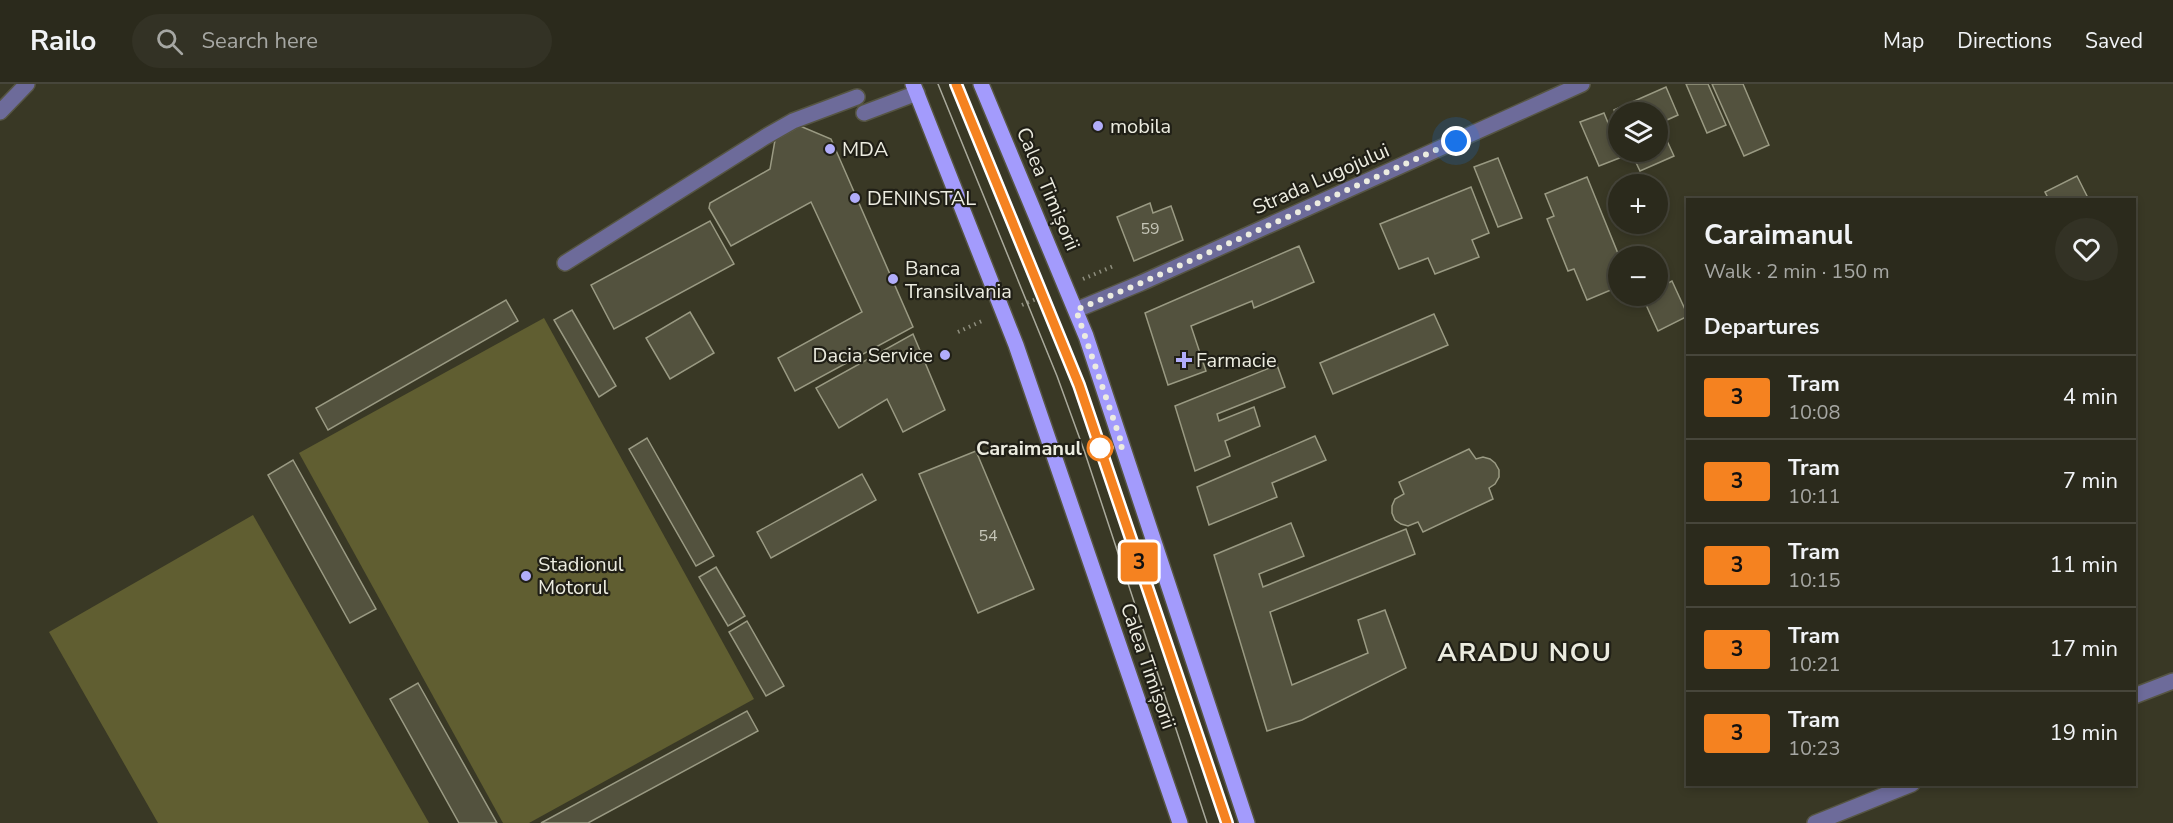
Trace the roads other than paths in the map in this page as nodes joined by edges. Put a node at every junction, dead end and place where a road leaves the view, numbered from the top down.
1 (27, 84) edge
2 (981, 84) edge
3 (1582, 84) edge
4 (915, 88) edge
5 (857, 97) dead end
6 (0, 112) edge
7 (864, 113) dead end
8 (565, 263) dead end
9 (1076, 310) junction
10 (2173, 681) edge
11 (2136, 695) edge
12 (1907, 786) edge
13 (1180, 823) edge
14 (1247, 823) edge
15 (1815, 823) edge

1 - 6 street
2 - 9 main road, Calea Timișorii
3 - 9 street, Strada Lugojului
4 - 7 street
4 - 13 main road, Calea Timișorii
5 - 8 street
9 - 14 main road, Calea Timișorii
10 - 11 street
12 - 15 street

